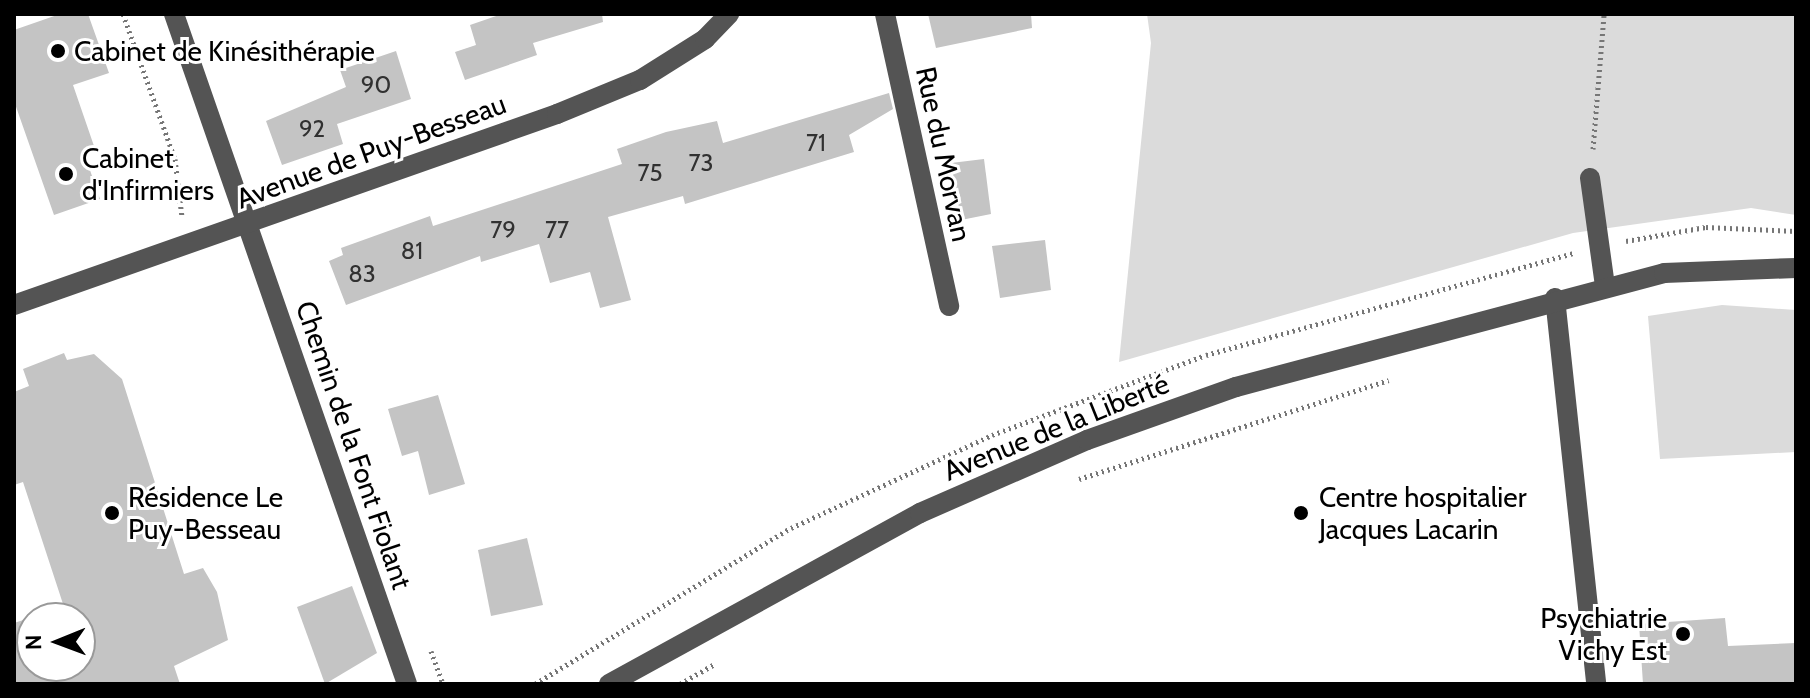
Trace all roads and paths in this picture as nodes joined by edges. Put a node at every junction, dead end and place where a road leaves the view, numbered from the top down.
1 (123, 14) edge
2 (174, 14) edge
3 (729, 14) edge
4 (885, 14) edge
5 (1604, 14) edge
6 (1590, 178) joint
7 (248, 225) junction
8 (1796, 231) edge
9 (186, 246) junction
10 (1596, 248) junction
11 (1796, 268) edge
12 (1605, 286) junction
13 (1555, 298) junction
14 (14, 305) edge
15 (949, 306) dead end
16 (1404, 376) dead end
17 (1066, 484) dead end
18 (719, 661) dead end
19 (407, 684) edge
20 (609, 684) edge
21 (680, 684) edge
22 (1596, 684) edge

1 - 9 path
2 - 7 street, Chemin de la Font Fiolant
3 - 7 street, Avenue de Puy-Besseau
4 - 15 street, Rue du Morvan
5 - 6 path
6 - 10 street
7 - 9 street, Avenue de Puy-Besseau
7 - 19 street, Chemin de la Font Fiolant
8 - 10 path
9 - 14 street, Avenue de Puy-Besseau
10 - 12 street
11 - 12 street, Avenue de la Liberté
12 - 13 street, Avenue de la Liberté
13 - 20 street, Avenue de la Liberté
13 - 22 street
16 - 17 path
18 - 21 path

